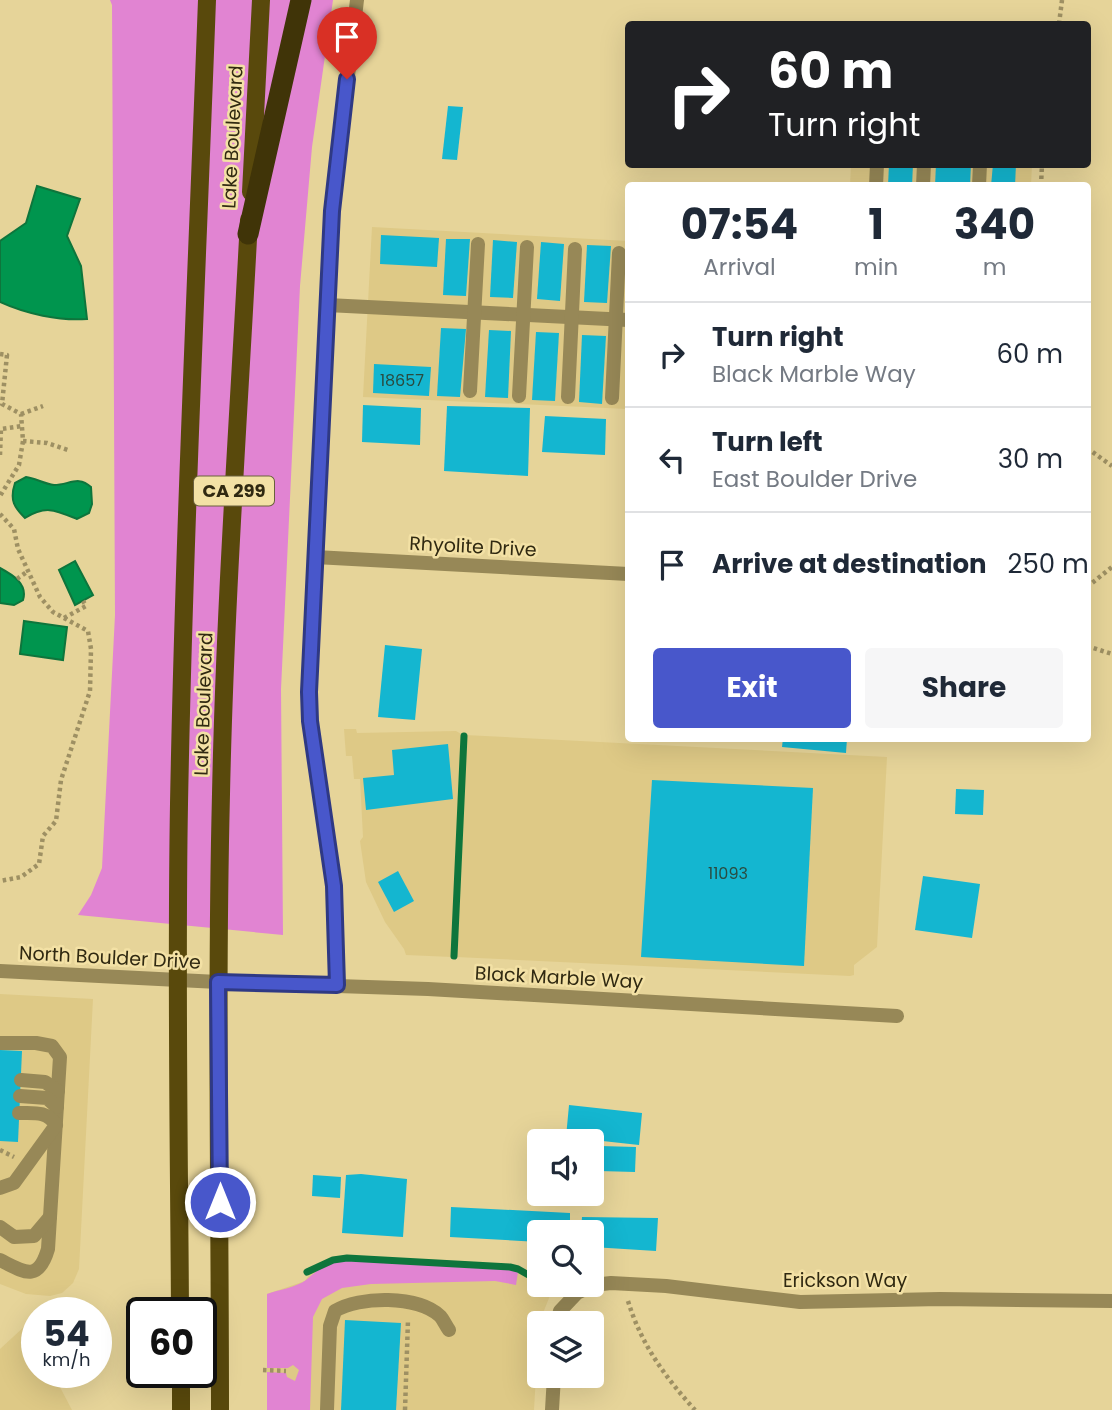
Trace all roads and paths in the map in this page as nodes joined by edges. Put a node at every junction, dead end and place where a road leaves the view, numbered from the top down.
1 (207, 0) edge
2 (261, 0) edge
3 (301, 0) edge
4 (357, 0) edge
5 (1062, 0) edge
6 (1059, 21) edge
7 (248, 234) junction
8 (478, 244) dead end
9 (527, 247) dead end
10 (575, 249) dead end
11 (619, 253) dead end
12 (327, 305) junction
13 (474, 313) junction
14 (523, 315) junction
15 (572, 317) junction
16 (622, 320) edge
17 (0, 354) edge
18 (470, 391) dead end
19 (519, 396) dead end
20 (568, 397) dead end
21 (612, 398) dead end
22 (1, 404) edge
23 (43, 405) dead end
24 (21, 414) junction
25 (22, 426) junction
26 (23, 441) junction
27 (68, 450) dead end
28 (1091, 451) edge
29 (0, 455) edge
30 (1112, 466) edge
31 (0, 496) edge
32 (0, 514) edge
33 (315, 557) junction
34 (1112, 567) edge
35 (28, 570) junction
36 (625, 574) edge
37 (18, 579) dead end
38 (1091, 584) edge
39 (83, 601) dead end
40 (64, 618) junction
41 (1091, 647) edge
42 (1112, 654) edge
43 (0, 881) edge
44 (0, 971) edge
45 (177, 980) junction
46 (218, 982) junction
47 (337, 985) junction
48 (897, 1016) dead end
49 (0, 1043) edge
50 (21, 1080) dead end
51 (58, 1091) junction
52 (20, 1096) dead end
53 (57, 1107) junction
54 (19, 1112) dead end
55 (56, 1125) junction
56 (0, 1188) edge
57 (50, 1217) junction
58 (0, 1227) edge
59 (0, 1260) edge
60 (622, 1283) junction
61 (180, 1297) edge
62 (1112, 1301) edge
63 (560, 1311) edge
64 (397, 1316) dead end
65 (449, 1330) dead end
66 (263, 1370) dead end
67 (286, 1371) dead end
68 (181, 1388) edge
69 (553, 1388) edge
70 (181, 1410) edge
71 (220, 1410) edge
72 (327, 1410) edge
73 (405, 1410) edge
74 (552, 1410) edge
75 (695, 1410) edge

1 - 45 main road, Lake Boulevard / CA 299
2 - 7 main road, Lake Boulevard / CA 299
3 - 7 highway
4 - 12 street
5 - 6 path
7 - 46 main road, Lake Boulevard / CA 299
8 - 13 street
9 - 14 street
10 - 15 street
11 - 16 street
12 - 13 street
12 - 33 street
13 - 14 street
13 - 18 street
14 - 15 street
14 - 19 street
15 - 16 street
15 - 20 street
16 - 21 street
17 - 22 path
22 - 24 path
23 - 24 path
24 - 25 path
25 - 26 path
25 - 29 path
26 - 27 path
26 - 31 path
28 - 30 path
32 - 35 path
33 - 36 street, Rhyolite Drive
33 - 47 street
34 - 38 path
35 - 37 path
35 - 40 path
39 - 40 path
40 - 43 path
41 - 42 path
44 - 45 street, North Boulder Drive
45 - 46 street, North Boulder Drive
45 - 61 main road, Lake Boulevard / CA 299
46 - 47 street, Black Marble Way
46 - 71 main road, Lake Boulevard / CA 299
47 - 48 street, Black Marble Way
49 - 51 street
50 - 51 street
51 - 53 street
52 - 53 street
53 - 55 street
54 - 55 street
55 - 56 street
55 - 57 street
57 - 58 street
57 - 59 street
60 - 62 street, Erickson Way
60 - 63 street, Erickson Way
60 - 75 path
64 - 73 path
65 - 72 street
66 - 67 path
68 - 70 main road
69 - 74 street

